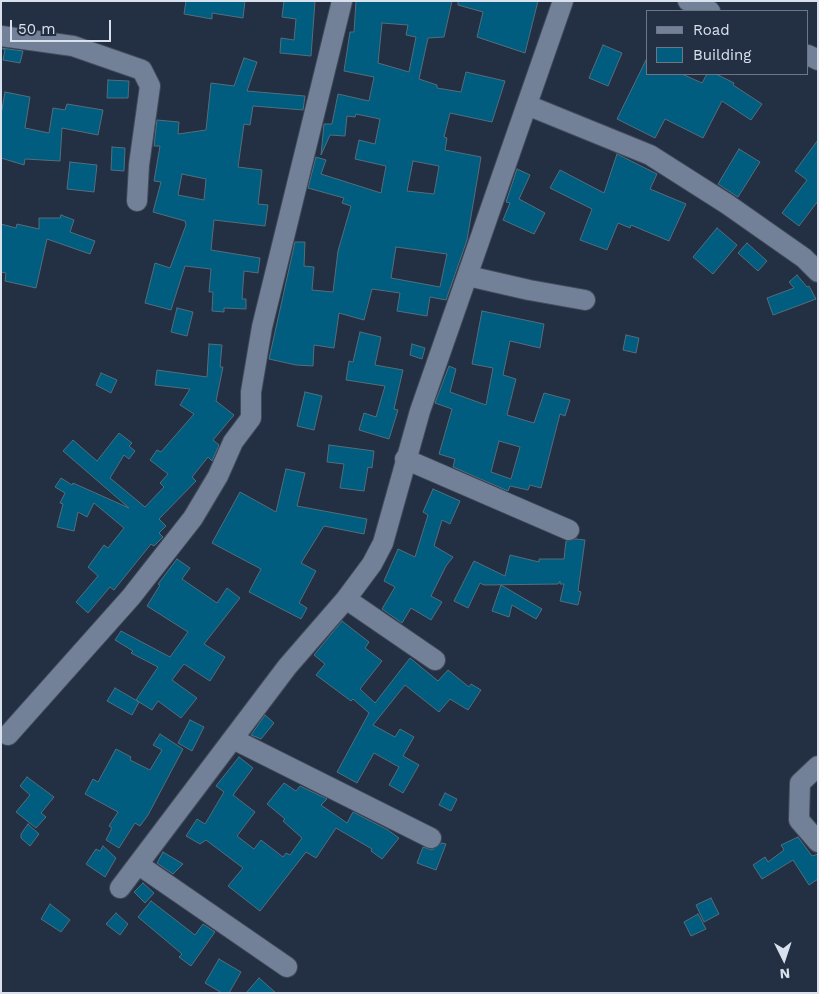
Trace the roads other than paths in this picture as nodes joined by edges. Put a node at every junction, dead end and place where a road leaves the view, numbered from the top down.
1 (342, 1) edge
2 (563, 1) edge
3 (688, 1) edge
4 (708, 10) edge
5 (1, 36) edge
6 (527, 105) junction
7 (137, 201) dead end
8 (818, 272) edge
9 (468, 276) junction
10 (585, 300) dead end
11 (405, 459) junction
12 (569, 530) dead end
13 (346, 600) junction
14 (435, 660) dead end
15 (8, 735) dead end
16 (233, 739) junction
17 (818, 766) edge
18 (431, 838) dead end
19 (818, 842) edge
20 (139, 865) junction
21 (120, 888) dead end
22 (287, 967) dead end

1 - 15 street
2 - 6 street
3 - 4 street
5 - 7 street
6 - 8 street
6 - 9 street
9 - 10 street
9 - 11 street
11 - 12 street
11 - 13 street
13 - 14 street
13 - 16 street
16 - 18 street
16 - 20 street
17 - 19 street
20 - 21 street
20 - 22 street

